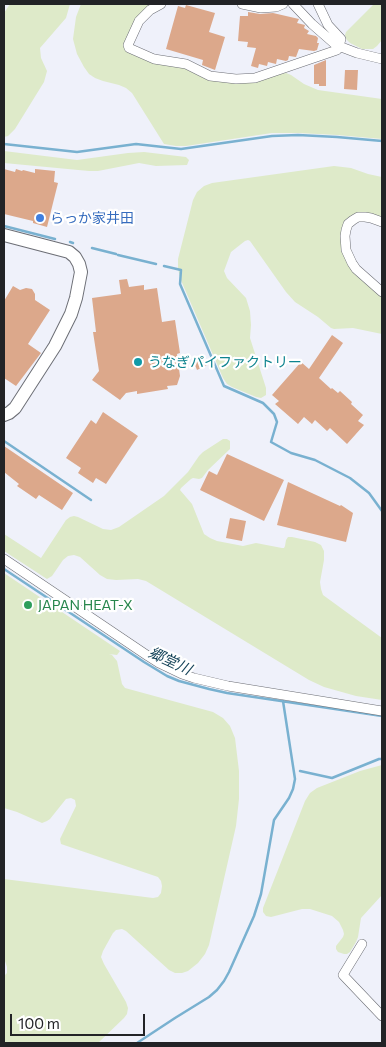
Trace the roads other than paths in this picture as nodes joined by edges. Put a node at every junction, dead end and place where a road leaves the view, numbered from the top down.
1 (161, 4) edge
2 (242, 4) edge
3 (283, 4) edge
4 (293, 4) edge
5 (318, 4) edge
6 (339, 46) junction
7 (382, 59) edge
8 (382, 222) edge
9 (4, 235) edge
10 (382, 292) edge
11 (4, 415) edge
12 (4, 559) edge
13 (382, 710) edge
14 (362, 944) dead end
15 (382, 1016) edge

1 - 6 street
2 - 3 street
4 - 6 street
5 - 6 street
6 - 7 street
8 - 10 street
9 - 11 street
12 - 13 street
14 - 15 street

